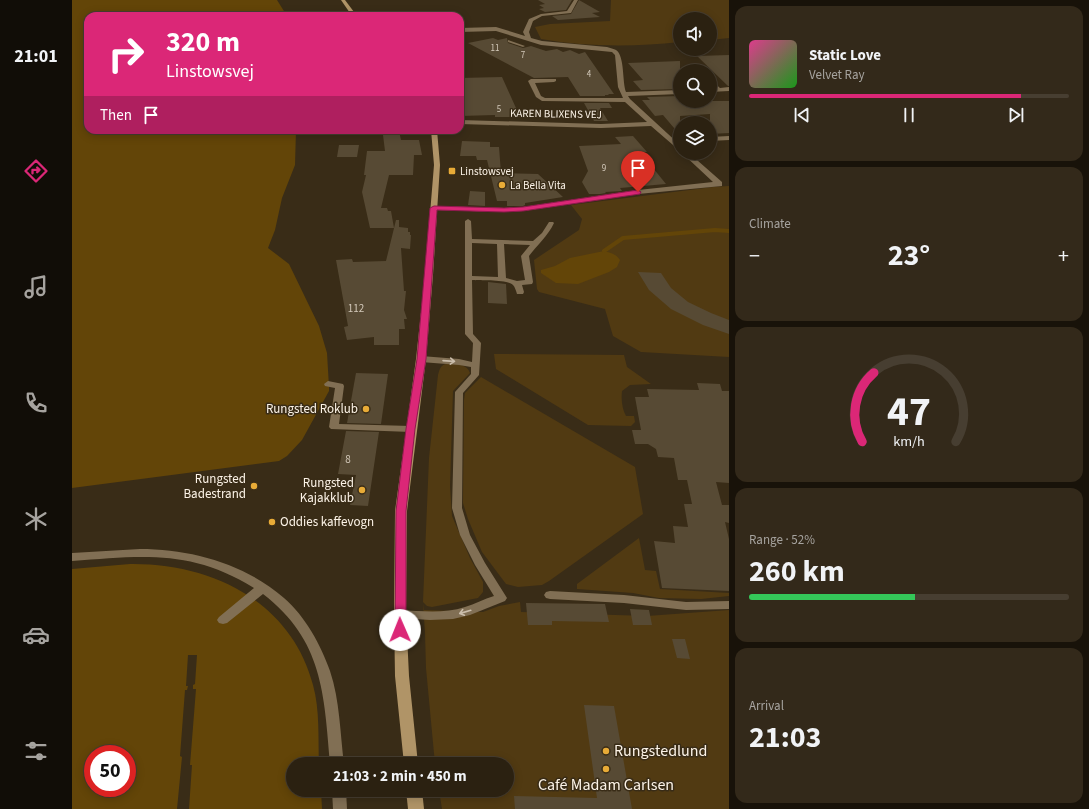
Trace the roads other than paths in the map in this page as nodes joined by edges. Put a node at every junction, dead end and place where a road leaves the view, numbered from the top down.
1 (343, 0) edge
2 (576, 0) edge
3 (352, 12) edge
4 (464, 30) edge
5 (529, 40) junction
6 (510, 41) dead end
7 (523, 46) dead end
8 (554, 80) dead end
9 (729, 89) edge
10 (719, 90) edge
11 (673, 93) edge
12 (626, 97) junction
13 (464, 122) edge
14 (651, 124) junction
15 (435, 134) edge
16 (729, 138) edge
17 (717, 139) edge
18 (671, 141) edge
19 (693, 160) edge
20 (434, 208) junction
21 (468, 221) dead end
22 (551, 223) dead end
23 (468, 241) junction
24 (500, 242) junction
25 (535, 243) junction
26 (468, 278) junction
27 (502, 279) junction
28 (516, 283) junction
29 (520, 292) dead end
30 (422, 359) junction
31 (476, 366) junction
32 (328, 384) dead end
33 (411, 429) junction
34 (72, 557) edge
35 (262, 588) junction
36 (550, 594) dead end
37 (729, 605) edge
38 (400, 614) junction
39 (223, 620) dead end
40 (336, 757) edge
41 (410, 757) edge
42 (339, 797) edge
43 (415, 797) edge
44 (340, 809) edge
45 (416, 809) edge

1 - 3 main road
2 - 5 street
4 - 5 street
5 - 12 street
6 - 7 lane
8 - 12 street
9 - 10 street
11 - 12 street
12 - 14 street
13 - 14 street, KAREN BLIXENS VEJ
14 - 18 street
15 - 20 main road
16 - 17 street
19 - 20 street
20 - 30 main road
21 - 23 lane
22 - 25 lane
23 - 24 lane
23 - 26 lane
24 - 25 lane
24 - 27 lane
25 - 28 lane
26 - 27 lane
26 - 31 lane
27 - 28 lane
28 - 29 lane
30 -> 31 lane
30 - 33 main road
31 -> 38 lane
32 - 33 lane
33 - 38 main road
34 - 35 lane
35 - 39 lane
35 - 40 lane
36 - 37 lane
38 - 41 main road
42 - 44 lane
43 - 45 main road

